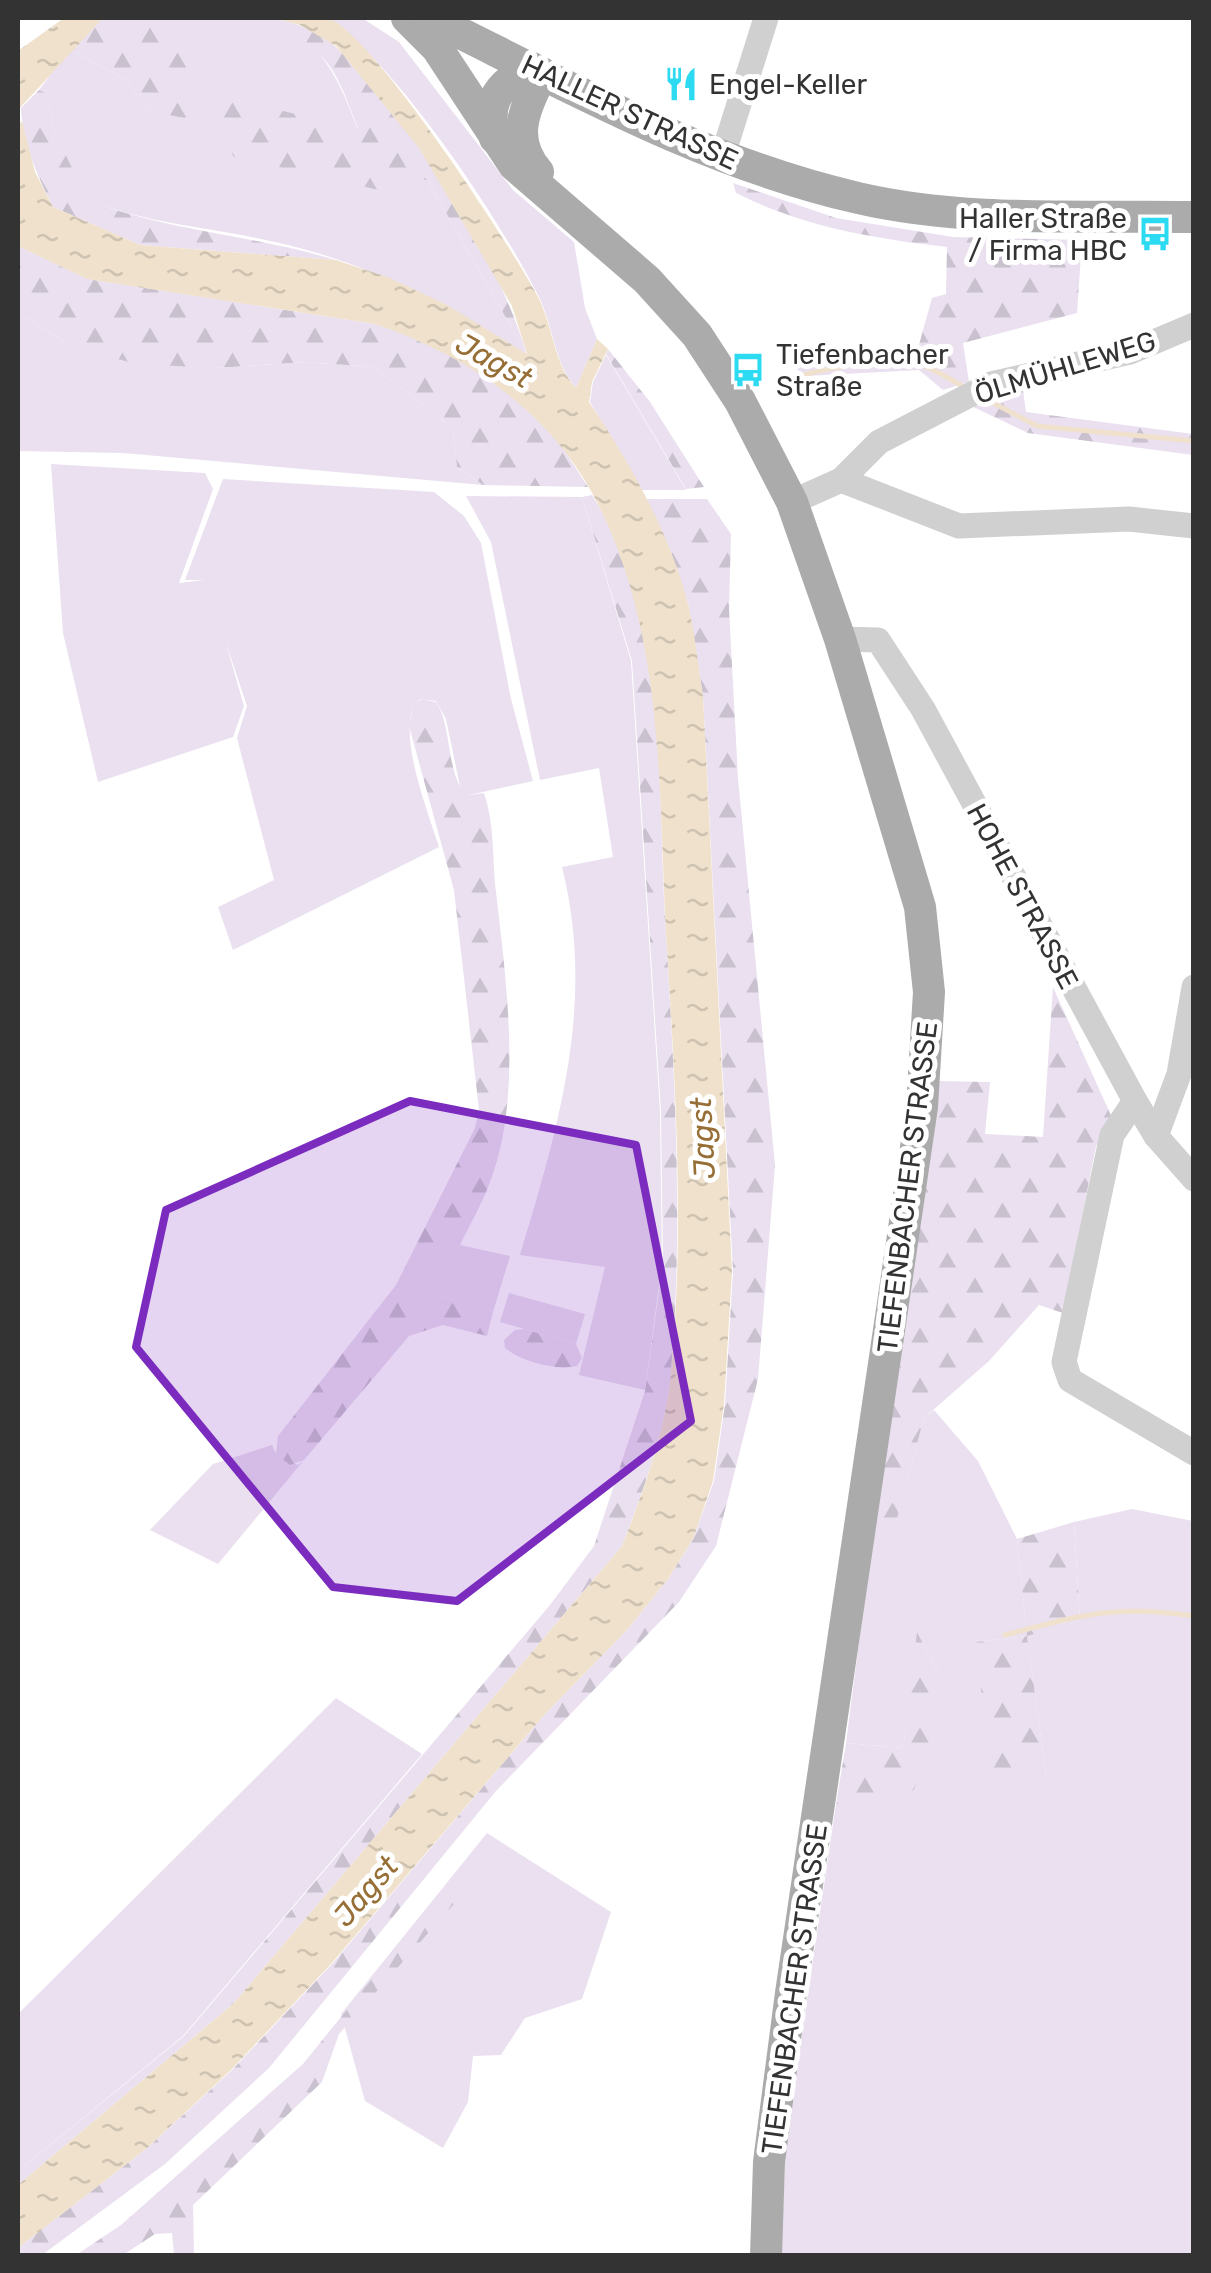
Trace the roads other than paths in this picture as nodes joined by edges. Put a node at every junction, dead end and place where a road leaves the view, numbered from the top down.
1 (407, 18) edge
2 (430, 18) edge
3 (766, 18) edge
4 (537, 71) junction
5 (496, 141) junction
6 (722, 158) junction
7 (568, 212) junction
8 (1194, 217) edge
9 (1194, 325) edge
10 (840, 480) junction
11 (792, 502) junction
12 (1194, 526) edge
13 (840, 639) junction
14 (1194, 987) edge
15 (1135, 1100) junction
16 (1156, 1136) junction
17 (1194, 1179) edge
18 (1194, 1453) edge
19 (766, 2256) edge

1 - 5 main road, TIEFENBACHER STRASSE
2 - 4 main road, HALLER STRASSE
3 - 6 street
4 - 5 main road
4 - 6 main road, HALLER STRASSE
4 - 7 main road, TIEFENBACHER STRASSE
5 - 7 main road, TIEFENBACHER STRASSE
6 - 8 main road, HALLER STRASSE
7 - 11 main road, TIEFENBACHER STRASSE
9 - 10 street, ÖLMÜHLEWEG
10 - 11 street, ÖLMÜHLEWEG
10 - 12 street
11 - 13 main road, TIEFENBACHER STRASSE
13 - 15 street, HOHE STRASSE
13 - 19 main road, TIEFENBACHER STRASSE
14 - 16 street
15 - 16 street, HOHE STRASSE
15 - 18 street
16 - 17 street, HOHE STRASSE

